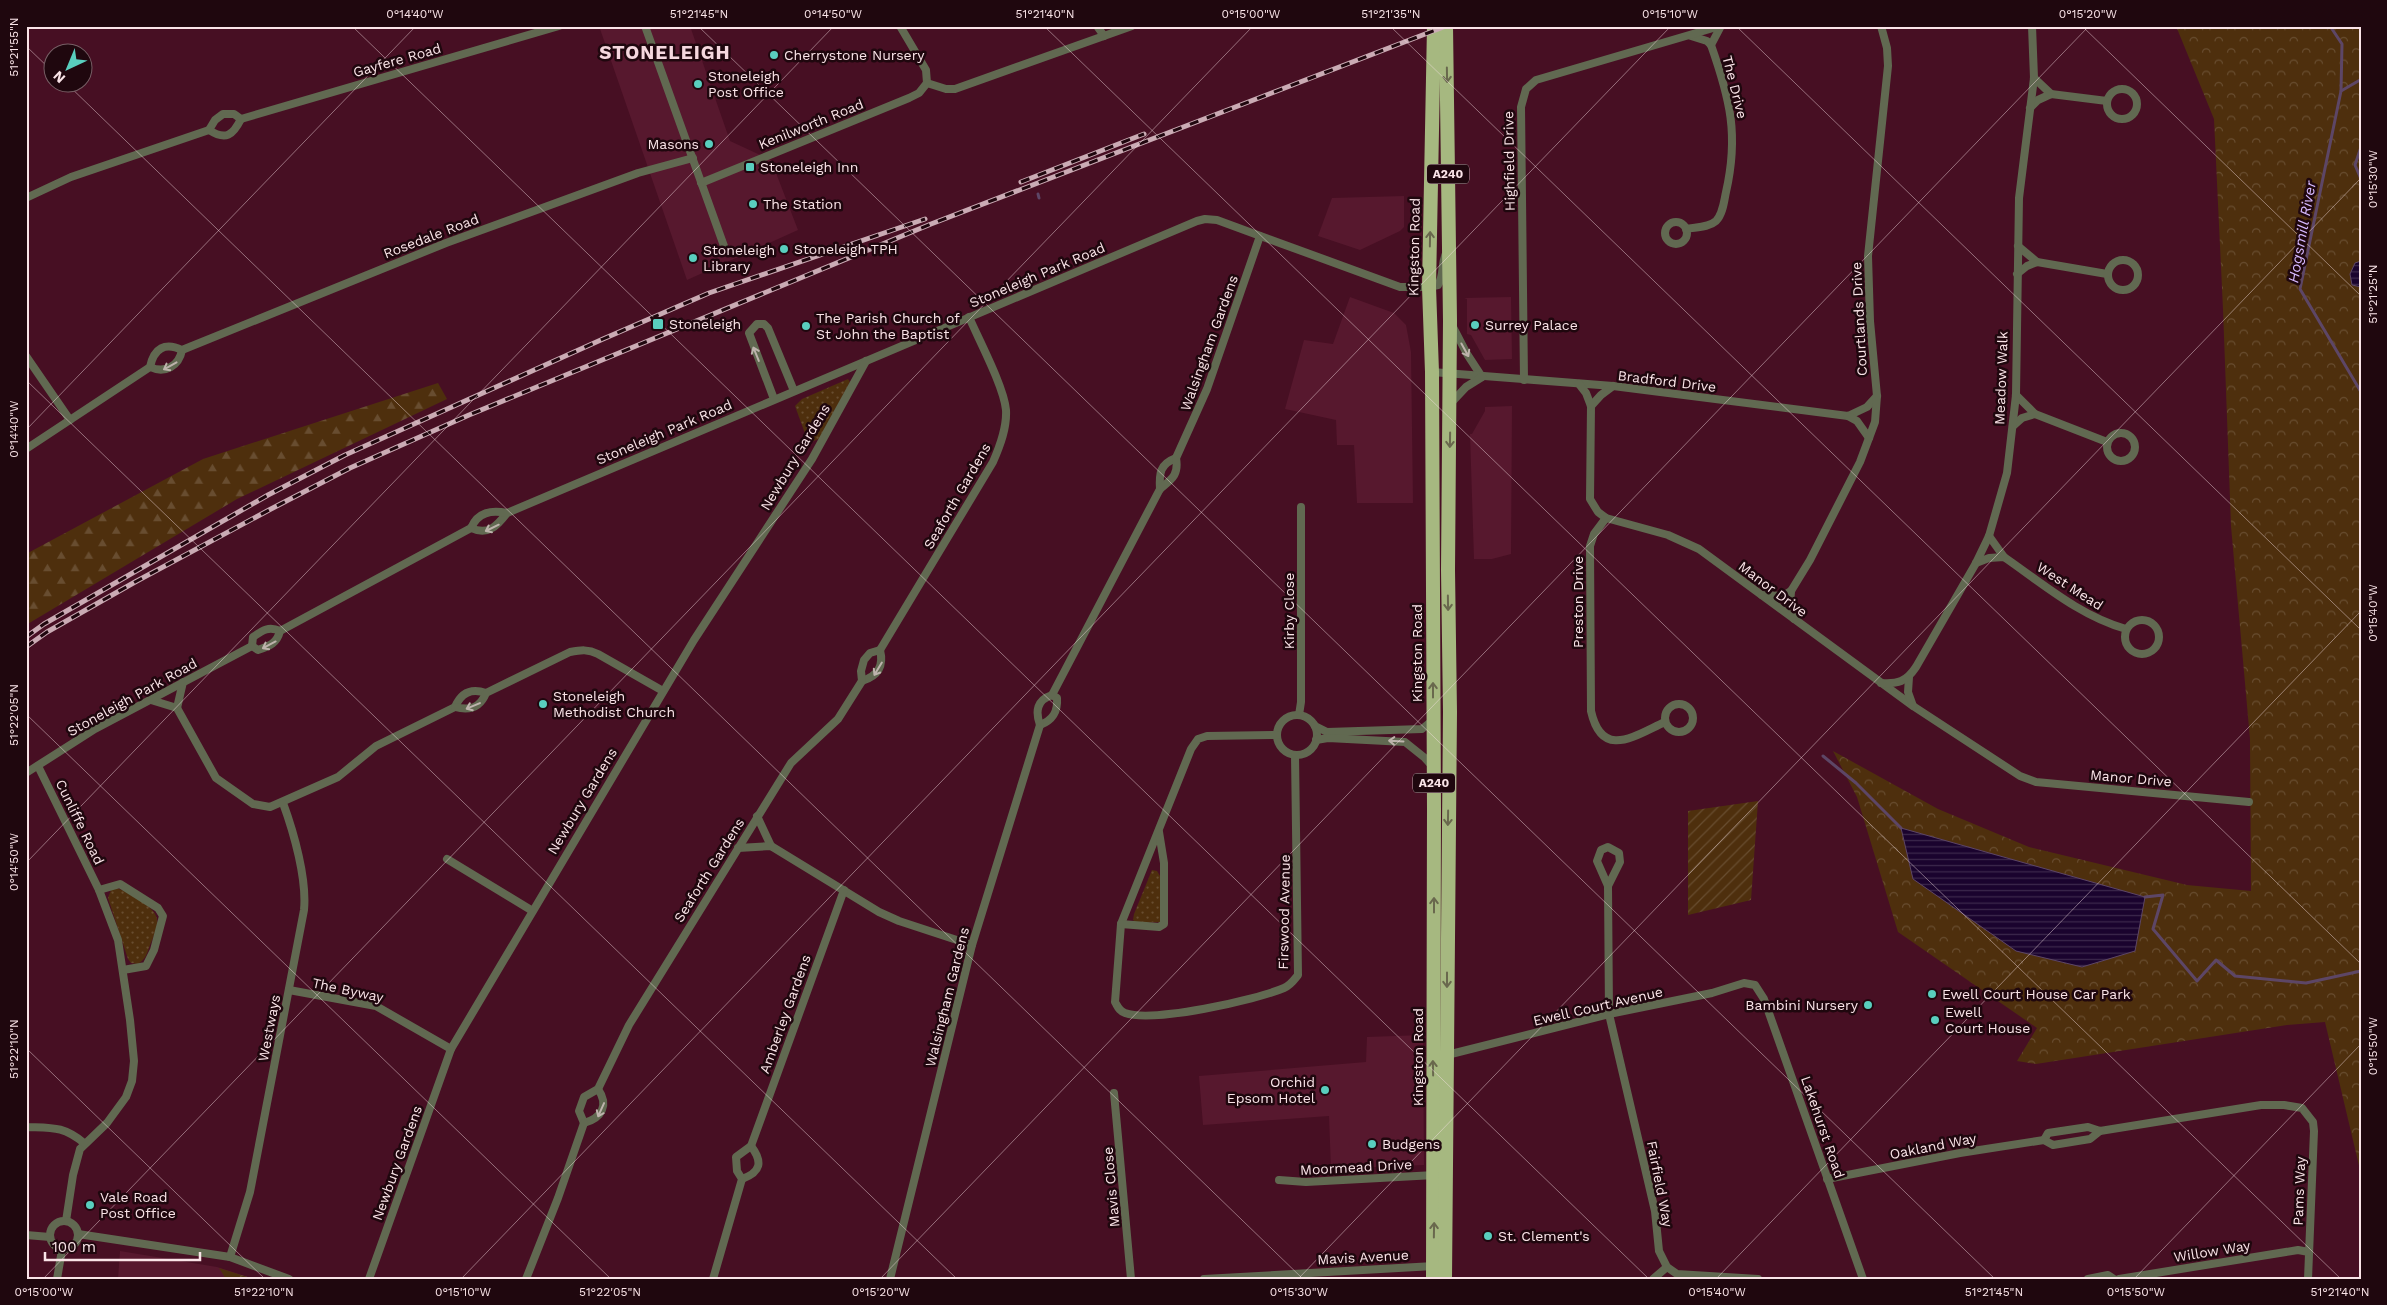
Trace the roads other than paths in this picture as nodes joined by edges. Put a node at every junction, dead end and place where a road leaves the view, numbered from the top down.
1 (559, 26) edge
2 (645, 26) edge
3 (900, 26) edge
4 (1097, 26) edge
5 (1132, 26) edge
6 (1434, 26) edge
7 (1446, 26) edge
8 (1720, 26) edge
9 (1881, 26) edge
10 (2032, 26) edge
11 (1104, 36) junction
12 (1688, 36) junction
13 (1711, 45) junction
14 (2034, 78) junction
15 (927, 83) junction
16 (2051, 94) junction
17 (2107, 101) dead end
18 (2029, 109) junction
19 (241, 119) junction
20 (209, 130) junction
21 (693, 158) junction
22 (701, 183) junction
23 (26, 198) edge
24 (1686, 228) dead end
25 (1260, 236) junction
26 (724, 246) dead end
27 (2018, 246) junction
28 (1449, 249) junction
29 (2037, 262) junction
30 (2017, 274) junction
31 (2107, 274) junction
32 (1429, 287) junction
33 (969, 317) junction
34 (1450, 322) junction
35 (182, 350) junction
36 (26, 356) edge
37 (866, 361) junction
38 (150, 367) junction
39 (1432, 372) junction
40 (1450, 374) junction
41 (1482, 377) junction
42 (1524, 380) junction
43 (1579, 384) junction
44 (1613, 386) junction
45 (794, 391) junction
46 (2016, 395) junction
47 (1877, 396) junction
48 (774, 399) junction
49 (1450, 404) junction
50 (1591, 406) junction
51 (2035, 414) junction
52 (1848, 416) junction
53 (70, 420) junction
54 (2013, 426) junction
55 (1869, 438) junction
56 (2107, 442) dead end
57 (26, 449) edge
58 (1176, 458) junction
59 (1160, 489) junction
60 (1301, 507) dead end
61 (507, 513) junction
62 (1606, 518) junction
63 (471, 528) junction
64 (1990, 536) junction
65 (2004, 557) junction
66 (1976, 563) junction
67 (1791, 591) junction
68 (1761, 595) junction
69 (1794, 619) junction
70 (2126, 629) junction
71 (280, 631) junction
72 (252, 646) junction
73 (880, 650) junction
74 (1909, 677) junction
75 (862, 681) junction
76 (183, 682) junction
77 (1880, 683) junction
78 (663, 692) junction
79 (486, 693) junction
80 (1052, 695) junction
81 (150, 700) junction
82 (1913, 706) junction
83 (455, 707) junction
84 (177, 708) junction
85 (1299, 715) junction
86 (1433, 719) junction
87 (1665, 722) dead end
88 (1040, 725) junction
89 (1315, 726) junction
90 (1277, 735) junction
91 (1316, 740) junction
92 (1295, 755) junction
93 (38, 766) junction
94 (1434, 769) junction
95 (26, 773) edge
96 (2249, 802) dead end
97 (283, 804) junction
98 (757, 816) junction
99 (1159, 832) junction
100 (771, 846) junction
101 (738, 848) junction
102 (447, 859) dead end
103 (1608, 886) junction
104 (100, 890) junction
105 (844, 890) junction
106 (531, 910) junction
107 (1121, 924) junction
108 (972, 945) junction
109 (124, 970) junction
110 (1755, 985) joint
111 (289, 990) junction
112 (1609, 1014) junction
113 (451, 1049) junction
114 (1447, 1054) junction
115 (598, 1089) junction
116 (1114, 1093) dead end
117 (2302, 1108) joint
118 (584, 1123) junction
119 (26, 1127) edge
120 (2100, 1131) junction
121 (2044, 1140) junction
122 (84, 1143) junction
123 (751, 1146) junction
124 (1435, 1175) junction
125 (742, 1179) junction
126 (1827, 1179) junction
127 (1279, 1180) dead end
128 (66, 1221) junction
129 (78, 1234) junction
130 (26, 1235) edge
131 (50, 1237) junction
132 (62, 1250) junction
133 (2309, 1252) junction
134 (230, 1257) junction
135 (1667, 1267) junction
136 (1434, 1272) edge
137 (892, 1278) edge
138 (57, 1279) edge
139 (289, 1279) edge
140 (369, 1279) edge
141 (526, 1279) edge
142 (713, 1279) edge
143 (1130, 1279) edge
144 (1204, 1279) edge
145 (1445, 1279) edge
146 (1653, 1279) edge
147 (1758, 1279) edge
148 (1863, 1279) edge
149 (2088, 1279) edge
150 (2114, 1279) edge
151 (2119, 1279) edge
152 (2308, 1279) edge

1 - 19 street, Gayfere Road
2 - 21 street
3 - 15 street
4 - 11 street
5 - 11 street
32 -> 6 highway, Kingston Road / A240
7 -> 28 highway, Kingston Road / A240
8 - 12 street, Highfield Drive
8 - 13 street, The Drive
9 - 47 street, Courtlands Drive
10 - 14 street, Meadow Walk
11 - 15 street
12 - 13 street, The Drive
12 - 42 street, Highfield Drive
13 - 24 street, The Drive
14 - 16 street
14 - 18 street, Meadow Walk
15 - 22 street, Kenilworth Road
16 - 17 street
16 - 18 street
18 - 27 street, Meadow Walk
19 - 20 street, Gayfere Road
19 - 20 street, Gayfere Road
20 - 23 street, Gayfere Road
21 - 22 street
21 - 35 street, Rosedale Road
22 - 26 street
25 - 32 street, Stoneleigh Park Road
25 - 33 street, Stoneleigh Park Road
25 - 58 street, Walsingham Gardens
27 - 29 street
27 - 30 street, Meadow Walk
28 - 32 street
28 - 34 highway, Kingston Road / A240
29 - 30 street
29 - 31 street
30 - 46 street, Meadow Walk
31 - 31 street
32 - 39 highway, Kingston Road / A240
33 - 37 street, Stoneleigh Park Road
33 - 73 street, Seaforth Gardens
34 - 40 highway, Kingston Road / A240
34 -> 41 street
35 -> 38 street, Rosedale Road
35 - 38 street, Rosedale Road
36 - 53 street
37 - 45 street, Stoneleigh Park Road
37 - 78 street, Newbury Gardens
38 - 53 street, Rosedale Road
39 - 40 street, Bradford Drive
86 -> 39 highway, Kingston Road / A240
40 - 41 street, Bradford Drive
40 - 49 highway, Kingston Road / A240
41 - 42 street, Bradford Drive
41 - 49 street
42 - 43 street, Bradford Drive
43 - 44 street, Bradford Drive
43 - 50 street
44 - 50 street
44 - 52 street, Bradford Drive
45 - 48 street, Stoneleigh Park Road
48 -> 45 street
46 - 51 street
46 - 54 street, Meadow Walk
47 - 52 street
47 - 55 street, Courtlands Drive
48 - 61 street, Stoneleigh Park Road
49 -> 114 highway, Kingston Road / A240
50 - 62 street
51 - 54 street
51 - 56 street
52 - 55 street
53 - 57 street, Rosedale Road
54 - 64 street, Meadow Walk
55 - 67 street, Courtlands Drive
58 - 59 street, Walsingham Gardens
58 - 59 street, Walsingham Gardens
59 - 80 street, Walsingham Gardens
60 - 85 street, Kirby Close
61 - 63 street, Stoneleigh Park Road
61 -> 63 street, Stoneleigh Park Road
62 - 68 street, Manor Drive
62 - 87 street, Preston Drive
63 - 71 street, Stoneleigh Park Road
64 - 65 street, West Mead
64 - 66 street, Meadow Walk
65 - 66 street
65 - 70 street, West Mead
66 - 74 street, Meadow Walk
67 - 68 street
67 - 69 street
68 - 69 street, Manor Drive
69 - 77 street, Manor Drive
70 - 70 street
71 -> 72 street, Stoneleigh Park Road
71 - 72 street, Stoneleigh Park Road
72 - 76 street, Stoneleigh Park Road
73 - 75 street, Seaforth Gardens
73 -> 75 street, Seaforth Gardens
74 - 77 street
74 - 82 street
75 - 98 street, Seaforth Gardens
76 - 81 street, Stoneleigh Park Road
76 - 84 street
77 - 82 street, Manor Drive
78 - 79 street
78 - 106 street, Newbury Gardens
79 - 83 street
79 -> 83 street
80 - 88 street, Walsingham Gardens
80 - 88 street, Walsingham Gardens
81 - 84 street
81 - 93 street, Stoneleigh Park Road
82 - 96 street, Manor Drive
83 - 97 street
84 - 97 street
85 - 89 street
85 - 90 street
86 - 89 street
86 - 94 highway, Kingston Road / A240
88 - 108 street, Walsingham Gardens
89 - 91 street
90 - 92 street
90 - 99 street, Firswood Avenue
91 - 92 street
94 -> 91 street
92 - 107 street, Firswood Avenue
93 - 95 street, Stoneleigh Park Road
93 - 104 street, Cunliffe Road
124 -> 94 highway, Kingston Road / A240
97 - 111 street, Westways
98 - 100 street
98 - 101 street, Seaforth Gardens
99 - 107 street, Firswood Avenue
99 - 107 street
100 - 101 street
100 - 105 street
101 - 115 street, Seaforth Gardens
102 - 106 street
103 - 103 street
103 - 112 street, Fairfield Way
104 - 109 street, Cunliffe Road
104 - 109 street
105 - 108 street
105 - 123 street, Amberley Gardens
106 - 113 street, Newbury Gardens
108 - 137 street, Walsingham Gardens
109 - 122 street, Cunliffe Road
110 - 112 street, Ewell Court Avenue
110 - 126 street, Lakehurst Road
111 - 113 street, The Byway
111 - 134 street, Westways
112 - 114 street, Ewell Court Avenue
112 - 135 street, Fairfield Way
113 - 140 street, Newbury Gardens
114 - 145 highway, Kingston Road / A240
115 - 118 street, Seaforth Gardens
115 -> 118 street
116 - 143 street, Mavis Close
117 - 120 street, Oakland Way
117 - 133 street, Pams Way
118 - 141 street, Seaforth Gardens
119 - 122 street
120 - 121 street, Oakland Way
120 - 121 street, Oakland Way
121 - 126 street, Oakland Way
122 - 128 street, Cunliffe Road
123 - 125 street, Amberley Gardens
123 - 125 street, Amberley Gardens
124 - 127 street, Moormead Drive
136 -> 124 highway, Kingston Road / A240
125 - 142 street, Amberley Gardens
126 - 148 street, Lakehurst Road
128 - 129 street
128 - 131 street
129 - 132 street
129 - 134 street
130 - 131 street
131 - 132 street
132 - 138 street
133 - 151 street, Willow Way
133 - 152 street, Pams Way
134 - 139 street
135 - 146 street
135 - 147 street
136 - 144 street, Mavis Avenue
149 - 150 street

